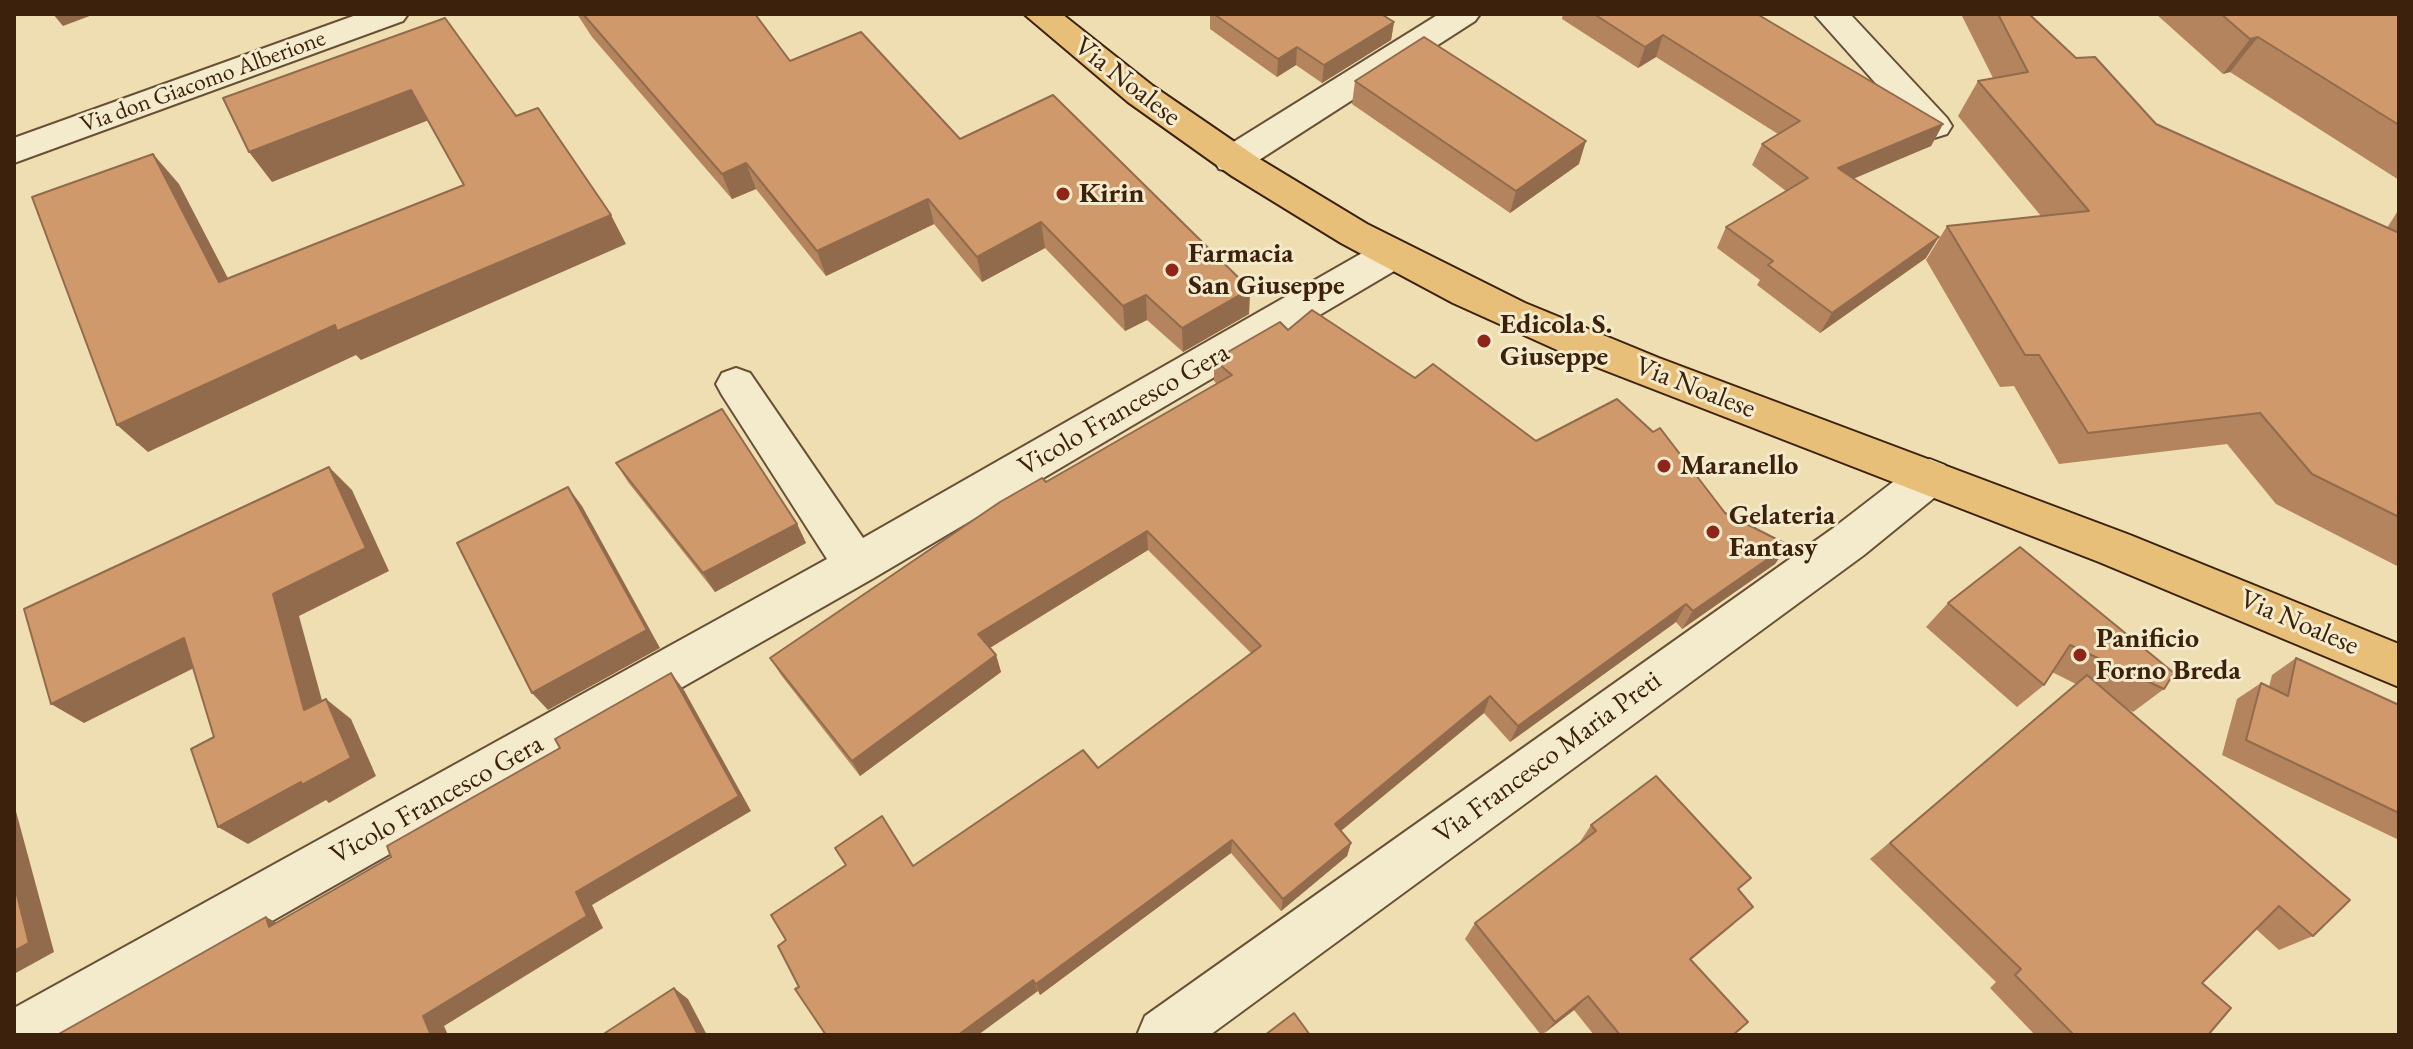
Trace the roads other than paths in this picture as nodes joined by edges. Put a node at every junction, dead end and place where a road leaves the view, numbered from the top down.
1 (391, 14) edge
2 (1041, 14) edge
3 (1463, 14) edge
4 (1831, 14) edge
5 (1934, 126) edge
6 (14, 151) edge
7 (1232, 160) junction
8 (1392, 254) junction
9 (736, 384) dead end
10 (1930, 477) junction
11 (856, 565) junction
12 (2399, 666) edge
13 (19, 1035) edge
14 (1164, 1035) edge

1 - 6 street, Via don Giacomo Alberione
2 - 7 main road, Via Noalese
3 - 7 street
4 - 5 street
7 - 8 main road, Via Noalese
8 - 10 main road, Via Noalese
8 - 11 street, Vicolo Francesco Gera
9 - 11 street
10 - 12 main road, Via Noalese
10 - 14 street, Via Francesco Maria Preti
11 - 13 street, Vicolo Francesco Gera

